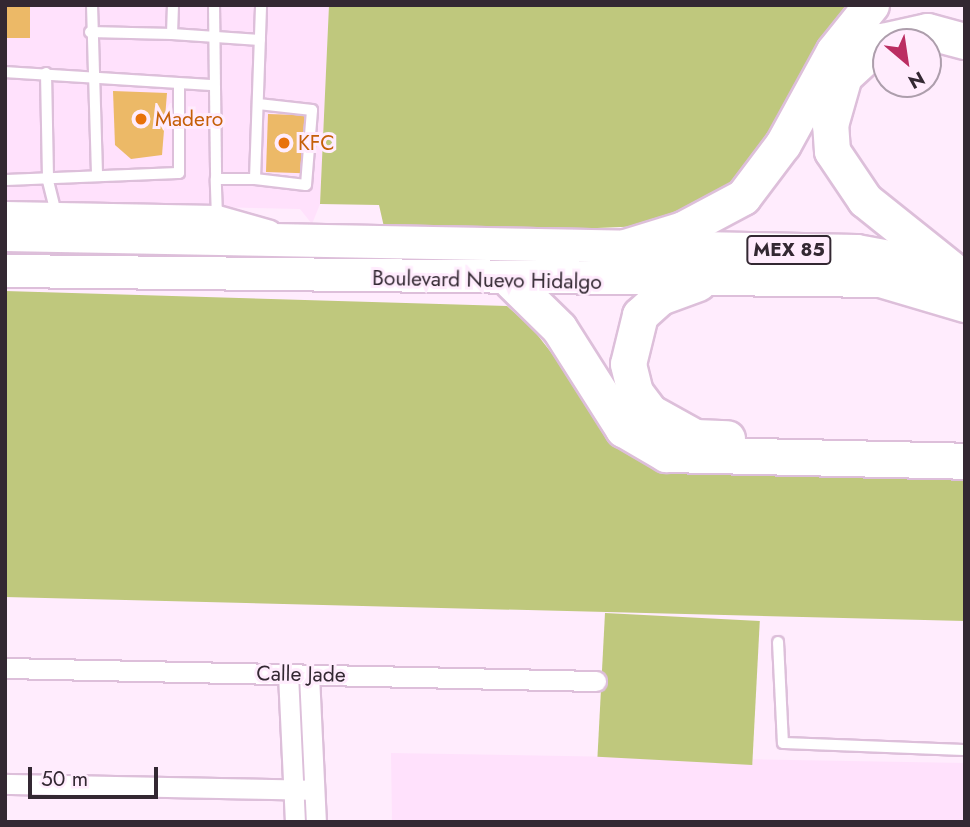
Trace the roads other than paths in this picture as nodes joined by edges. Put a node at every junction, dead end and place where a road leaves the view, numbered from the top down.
1 (92, 5) edge
2 (173, 5) edge
3 (214, 5) edge
4 (261, 5) edge
5 (872, 5) edge
6 (90, 32) junction
7 (172, 34) junction
8 (213, 37) junction
9 (260, 40) junction
10 (965, 41) edge
11 (5, 72) edge
12 (46, 73) junction
13 (93, 76) junction
14 (179, 85) junction
15 (214, 86) junction
16 (258, 104) junction
17 (97, 175) junction
18 (216, 179) junction
19 (255, 179) junction
20 (5, 180) edge
21 (48, 181) junction
22 (5, 211) edge
23 (217, 227) junction
24 (55, 228) junction
25 (5, 234) edge
26 (625, 247) junction
27 (5, 271) edge
28 (54, 272) junction
29 (958, 273) edge
30 (512, 281) junction
31 (698, 283) junction
32 (965, 306) edge
33 (965, 437) edge
34 (965, 461) edge
35 (778, 642) dead end
36 (5, 668) edge
37 (288, 674) junction
38 (309, 675) junction
39 (596, 681) dead end
40 (965, 750) edge
41 (5, 784) edge
42 (314, 790) junction
43 (293, 791) junction
44 (295, 822) edge
45 (316, 822) edge

1 - 6 lane
2 - 7 lane
3 - 8 lane
4 - 9 lane
5 - 26 highway
6 - 7 lane
6 - 13 lane
7 - 8 lane
8 - 9 lane
8 - 15 lane
9 - 16 lane
10 - 29 highway
11 - 12 lane
12 - 13 lane
12 - 21 lane
13 - 14 lane
13 - 17 lane
14 - 15 lane
14 - 17 lane
15 - 18 lane
16 - 19 lane
16 - 19 lane
17 - 21 lane
18 - 19 lane
18 - 23 lane
20 - 21 lane
21 - 24 lane
22 - 24 street
23 - 24 main road, Boulevard Nuevo Hidalgo
23 - 26 main road, Boulevard Nuevo Hidalgo
24 - 25 main road, Boulevard Nuevo Hidalgo
24 - 28 street
26 - 29 main road, Boulevard Nuevo Hidalgo / MEX 85
27 - 28 main road, Boulevard Nuevo Hidalgo
28 - 30 main road, Boulevard Nuevo Hidalgo
30 - 31 main road, Boulevard Nuevo Hidalgo
30 - 34 highway
31 - 32 main road, Boulevard Nuevo Hidalgo / MEX 85
31 - 33 highway
35 - 40 lane
36 - 37 street, Calle Jade
37 - 38 street, Calle Jade
37 - 43 street
38 - 39 street, Calle Jade
38 - 42 street
41 - 43 street
42 - 43 street
42 - 45 street
43 - 44 street

